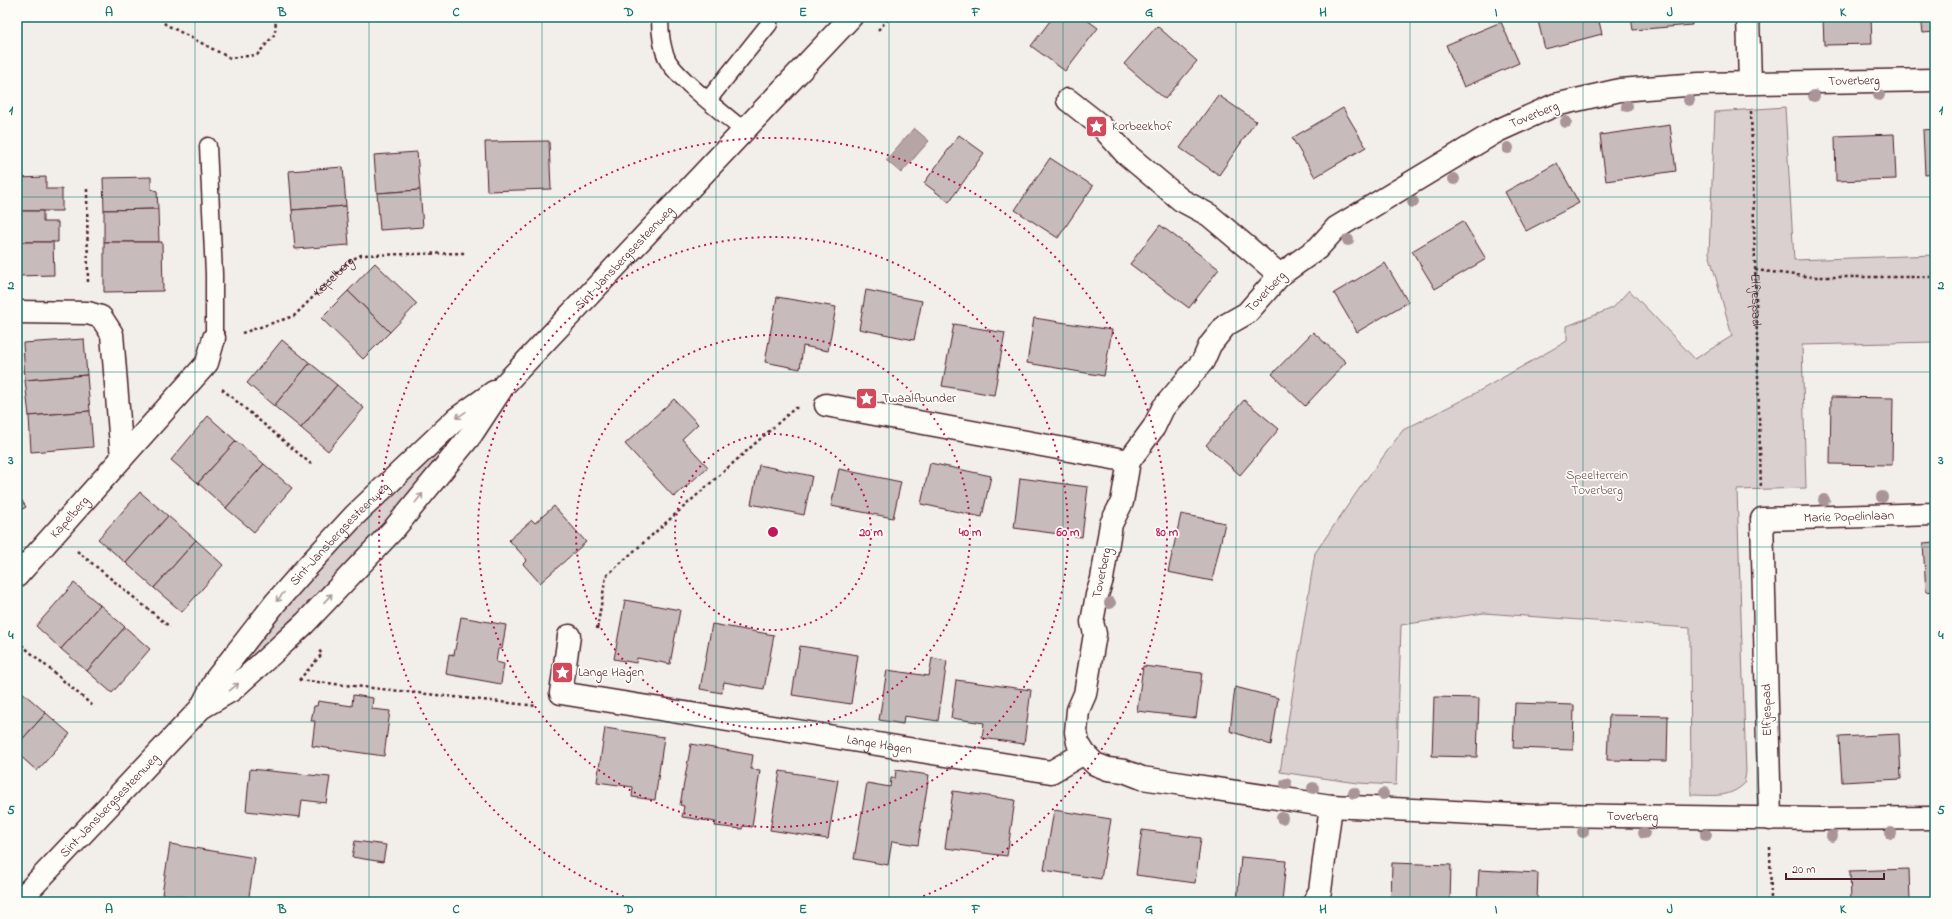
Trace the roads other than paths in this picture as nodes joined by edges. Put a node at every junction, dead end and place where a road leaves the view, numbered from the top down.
1 (660, 17) edge
2 (769, 17) edge
3 (851, 17) edge
4 (1748, 17) edge
5 (1935, 80) edge
6 (1750, 82) junction
7 (708, 100) junction
8 (1068, 100) dead end
9 (744, 131) junction
10 (208, 146) dead end
11 (1280, 275) junction
12 (17, 312) edge
13 (214, 338) joint
14 (504, 385) junction
15 (826, 405) road end
16 (122, 458) junction
17 (1129, 460) junction
18 (1935, 514) edge
19 (1762, 519) joint
20 (17, 576) edge
21 (569, 636) road end
22 (201, 708) junction
23 (1084, 753) junction
24 (1331, 806) junction
25 (1935, 818) edge
26 (1770, 819) junction
27 (1319, 898) edge
28 (18, 902) edge

1 - 7 lane
2 - 7 lane
3 - 9 street, Sint-Jansbergsesteenweg
4 - 6 street
5 - 6 street, Toverberg
6 - 11 street, Toverberg
7 - 9 lane
8 - 11 street
9 - 14 street, Sint-Jansbergsesteenweg
10 - 13 lane, Kapelberg
11 - 17 street, Toverberg
12 - 16 street
13 - 16 street, Kapelberg
22 -> 14 street, Sint-Jansbergsesteenweg
14 -> 22 street, Sint-Jansbergsesteenweg
15 - 17 street
16 - 20 street, Kapelberg
17 - 23 street, Toverberg
18 - 19 street, Marie Popelinlaan
19 - 26 street, Elfjespad
21 - 23 street, Lange Hagen
22 - 28 street, Sint-Jansbergsesteenweg
23 - 24 street, Toverberg
24 - 26 street, Toverberg
24 - 27 street
25 - 26 street, Toverberg

